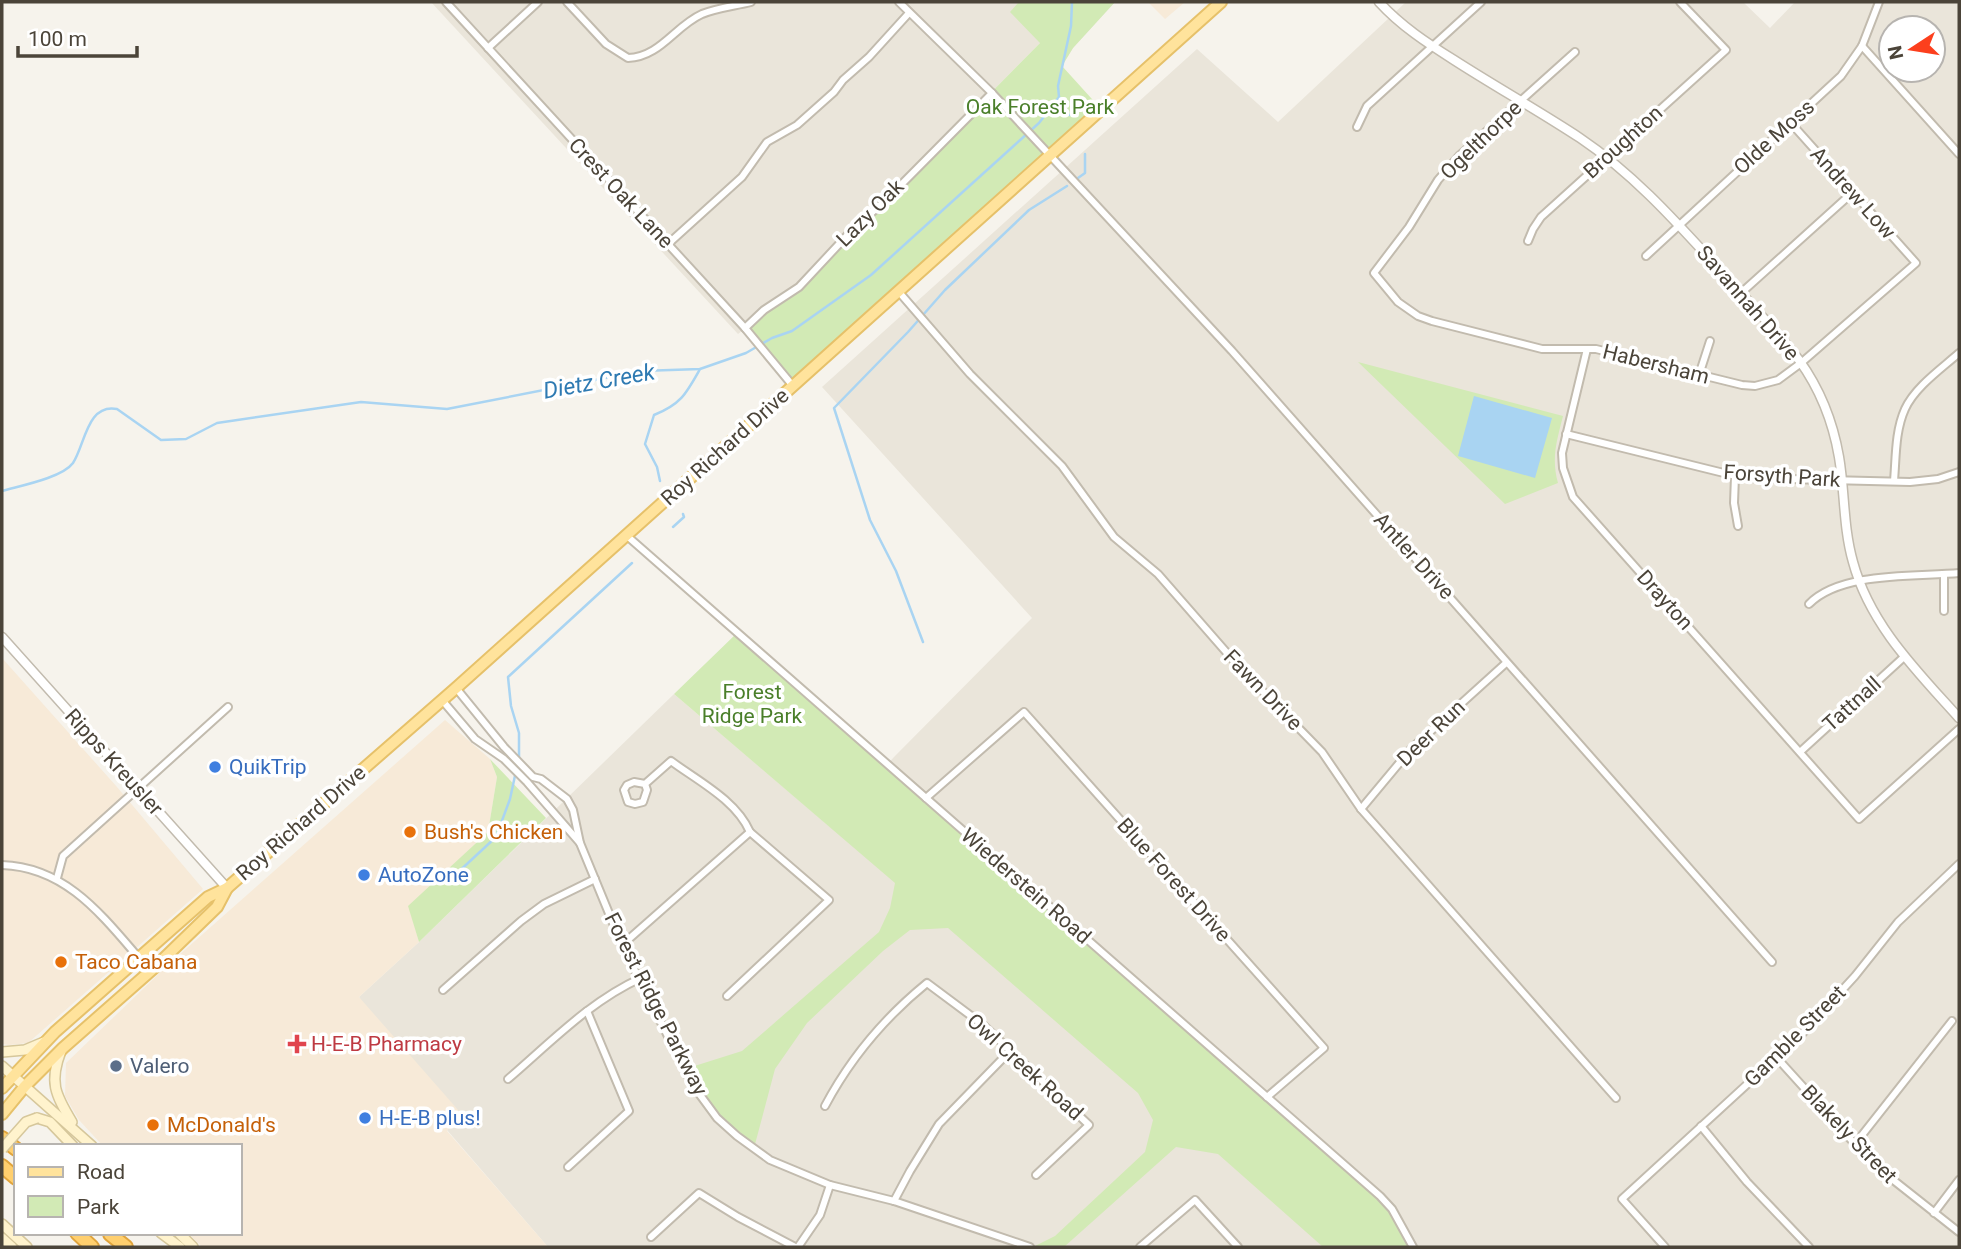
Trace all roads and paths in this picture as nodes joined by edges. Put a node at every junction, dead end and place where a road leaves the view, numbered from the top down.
1 (446, 2) edge
2 (538, 2) edge
3 (567, 2) edge
4 (751, 2) edge
5 (898, 2) edge
6 (1220, 2) edge
7 (1379, 2) edge
8 (1481, 2) edge
9 (1680, 2) edge
10 (1879, 2) edge
11 (909, 13) junction
12 (1433, 46) junction
13 (1862, 46) junction
14 (488, 48) junction
15 (1575, 52) dead end
16 (992, 93) junction
17 (1521, 101) junction
18 (1790, 122) junction
19 (1357, 127) dead end
20 (1959, 154) edge
21 (1049, 156) junction
22 (1606, 157) junction
23 (1852, 194) junction
24 (1679, 225) junction
25 (1528, 242) dead end
26 (668, 244) junction
27 (1646, 256) dead end
28 (1916, 263) joint
29 (1374, 274) joint
30 (899, 292) junction
31 (1741, 293) junction
32 (746, 328) junction
33 (1710, 341) dead end
34 (1587, 349) junction
35 (1959, 353) edge
36 (1801, 363) junction
37 (1699, 375) junction
38 (793, 386) junction
39 (1566, 435) junction
40 (1959, 472) edge
41 (1735, 476) junction
42 (1842, 481) junction
43 (1894, 481) junction
44 (1738, 527) dead end
45 (626, 535) junction
46 (1959, 573) edge
47 (1944, 574) junction
48 (1860, 582) junction
49 (1809, 604) dead end
50 (1944, 611) dead end
51 (2, 637) edge
52 (1905, 656) junction
53 (1506, 663) junction
54 (456, 688) junction
55 (442, 700) junction
56 (228, 707) dead end
57 (1959, 718) edge
58 (1959, 729) edge
59 (1800, 752) junction
60 (530, 779) junction
61 (645, 784) dead end
62 (139, 788) junction
63 (926, 798) junction
64 (1362, 808) junction
65 (750, 832) junction
66 (580, 843) junction
67 (1959, 864) edge
68 (2, 865) edge
69 (57, 878) junction
70 (595, 879) junction
71 (227, 888) junction
72 (622, 945) junction
73 (139, 958) junction
74 (1772, 962) dead end
75 (641, 978) junction
76 (443, 990) dead end
77 (727, 996) dead end
78 (587, 1011) junction
79 (1952, 1021) dead end
80 (46, 1041) junction
81 (63, 1048) junction
82 (1010, 1051) junction
83 (2, 1052) edge
84 (1777, 1058) junction
85 (2, 1066) edge
86 (13, 1074) junction
87 (508, 1079) dead end
88 (25, 1086) junction
89 (2, 1088) edge
90 (1267, 1097) junction
91 (1616, 1098) dead end
92 (825, 1106) dead end
93 (2, 1114) edge
94 (1701, 1126) junction
95 (78, 1132) junction
96 (71, 1144) edge
97 (90, 1144) edge
98 (1855, 1144) junction
99 (2, 1149) edge
100 (568, 1167) dead end
101 (1036, 1175) dead end
102 (1959, 1181) edge
103 (831, 1185) junction
104 (894, 1201) junction
105 (1934, 1213) junction
106 (2, 1224) edge
107 (1959, 1232) edge
108 (110, 1235) edge
109 (164, 1235) edge
110 (651, 1237) dead end
111 (2, 1238) edge
112 (12, 1247) edge
113 (27, 1247) edge
114 (124, 1247) edge
115 (180, 1247) edge
116 (797, 1247) edge
117 (1030, 1247) edge
118 (1140, 1247) edge
119 (1238, 1247) edge
120 (1413, 1247) edge
121 (1665, 1247) edge
122 (1809, 1247) edge

1 - 14 street, Crest Oak Lane
2 - 14 street
3 - 4 street
5 - 11 street, Antler Drive
6 - 21 main road, Roy Richard Drive
7 - 12 street, Savannah Drive
8 - 12 street
9 - 22 street, Broughton
10 - 13 street, Olde Moss
11 - 16 street, Antler Drive
11 - 26 street
12 - 17 street, Savannah Drive
12 - 19 street
13 - 18 street, Olde Moss
13 - 20 street
14 - 26 street, Crest Oak Lane
15 - 17 street, Ogelthorpe
16 - 21 street, Antler Drive
16 - 32 street, Lazy Oak
17 - 22 street, Savannah Drive
17 - 29 street, Ogelthorpe
18 - 23 street, Andrew Low
18 - 24 street, Olde Moss
21 - 30 main road, Roy Richard Drive
21 - 53 street, Antler Drive
22 - 24 street, Savannah Drive
22 - 25 street, Broughton
23 - 28 street, Andrew Low
23 - 31 street
24 - 27 street, Olde Moss
24 - 31 street, Savannah Drive
26 - 32 street, Crest Oak Lane
28 - 36 street, Habersham
29 - 34 street, Habersham
30 - 38 main road, Roy Richard Drive
30 - 64 street, Fawn Drive
31 - 36 street, Savannah Drive
32 - 38 street, Crest Oak Lane
33 - 37 street
34 - 37 street, Habersham
34 - 39 street, Drayton
35 - 43 street
36 - 37 street, Habersham
36 - 42 street, Savannah Drive
38 - 45 main road, Roy Richard Drive
39 - 41 street, Forsyth Park
39 - 59 street, Drayton
40 - 43 street, Forsyth Park
41 - 42 street, Forsyth Park
41 - 44 street
42 - 43 street, Forsyth Park
42 - 48 street, Savannah Drive
45 - 54 main road, Roy Richard Drive
45 - 63 street, Wiederstein Road
46 - 47 street
47 - 48 street
47 - 50 street
48 - 49 street
48 - 52 street, Savannah Drive
51 - 62 street, Ripps Kreusler
52 - 57 street, Savannah Drive
52 - 59 street, Tattnall
53 - 64 street, Deer Run
53 - 74 street, Antler Drive
54 - 55 main road, Roy Richard Drive
54 - 60 street, Forest Ridge Parkway
55 - 60 street, Forest Ridge Parkway
55 - 71 main road, Roy Richard Drive
56 - 62 street
58 - 59 street, Drayton
60 - 66 street, Forest Ridge Parkway
60 - 66 street, Forest Ridge Parkway
61 - 65 street
62 - 69 street
62 - 71 street, Ripps Kreusler
63 - 90 street, Wiederstein Road
63 - 90 street, Blue Forest Drive
64 - 91 street, Fawn Drive
65 - 72 street
65 - 77 street
66 - 70 street, Forest Ridge Parkway
67 - 84 street, Gamble Street
68 - 69 street
69 - 73 street
70 - 72 street, Forest Ridge Parkway
70 - 76 street
71 - 73 main road, Roy Richard Drive
71 - 81 main road, Roy Richard Drive
72 - 75 street, Forest Ridge Parkway
73 - 80 main road, Roy Richard Drive
75 - 78 street
75 - 103 street, Forest Ridge Parkway
78 - 87 street
78 - 100 street
79 - 98 street
80 - 83 main road
80 - 86 main road, Roy Richard Drive
81 - 88 main road, Roy Richard Drive
81 - 95 main road
82 - 92 street, Owl Creek Road
82 - 101 street, Owl Creek Road
82 - 104 street
84 - 94 street, Gamble Street
84 - 98 street, Blakely Street
85 - 86 main road
86 - 88 main road
86 - 89 main road, Roy Richard Drive
88 - 93 main road, Roy Richard Drive
88 - 95 main road
90 - 120 street, Wiederstein Road
94 - 121 street, Gamble Street
94 - 122 street
95 - 97 main road
96 - 99 main road, bridge
98 - 105 street, Blakely Street
102 - 105 street
103 - 104 street, Forest Ridge Parkway
103 - 116 street
104 - 117 street, Forest Ridge Parkway
105 - 107 street, Blakely Street
106 - 113 main road
108 - 114 highway
109 - 115 main road
110 - 116 street
111 - 112 main road
118 - 119 street

